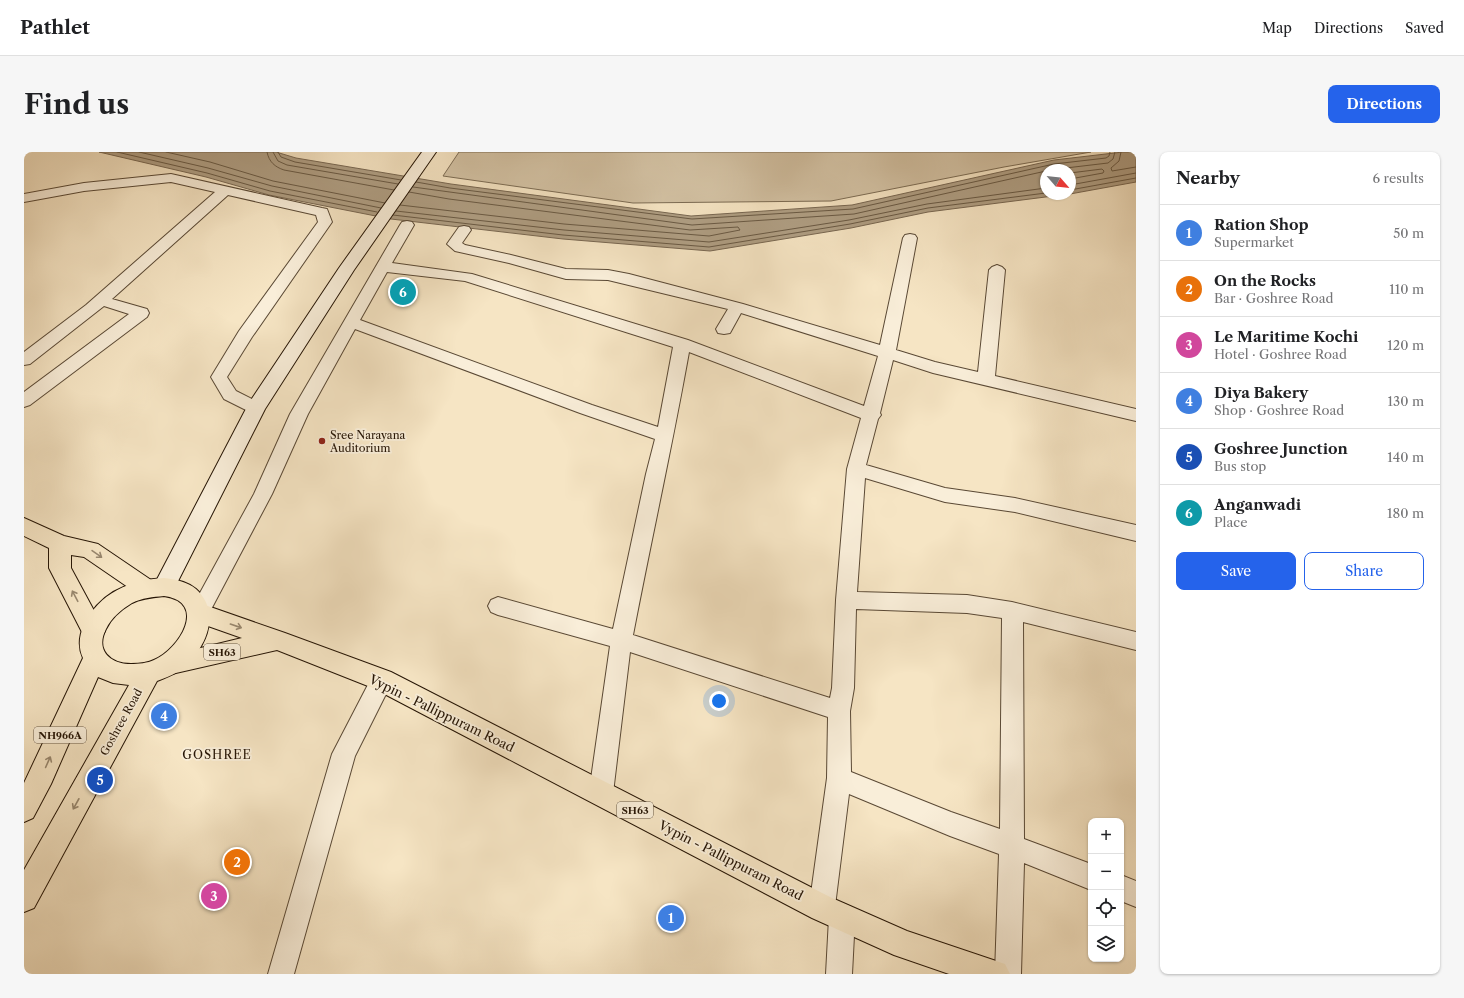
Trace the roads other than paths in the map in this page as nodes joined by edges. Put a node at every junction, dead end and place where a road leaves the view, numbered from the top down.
1 (429, 152) edge
2 (225, 190) junction
3 (24, 198) edge
4 (408, 225) dead end
5 (464, 230) dead end
6 (910, 238) dead end
7 (384, 267) junction
8 (997, 270) dead end
9 (110, 303) dead end
10 (737, 308) junction
11 (351, 322) junction
12 (724, 328) dead end
13 (682, 344) junction
14 (887, 353) junction
15 (24, 360) edge
16 (986, 379) junction
17 (24, 401) edge
18 (256, 408) junction
19 (872, 414) junction
20 (1136, 415) edge
21 (665, 436) junction
22 (856, 469) junction
23 (24, 526) edge
24 (1136, 533) edge
25 (60, 544) junction
26 (155, 588) junction
27 (846, 600) junction
28 (498, 606) dead end
29 (1012, 612) junction
30 (199, 614) junction
31 (93, 630) junction
32 (276, 640) junction
33 (621, 640) junction
34 (1136, 641) edge
35 (94, 659) junction
36 (158, 669) junction
37 (382, 680) junction
38 (839, 711) junction
39 (839, 778) junction
40 (601, 793) junction
41 (24, 809) edge
42 (1012, 846) junction
43 (1088, 876) edge
44 (1124, 889) edge
45 (1136, 894) edge
46 (24, 898) edge
47 (832, 912) junction
48 (281, 974) edge
49 (839, 974) edge
50 (995, 974) edge
51 (1008, 974) edge

1 - 18 main road
2 - 3 street
2 - 15 street
2 - 18 street
4 - 7 street
5 - 10 street
6 - 14 street
7 - 11 street
7 - 13 street
8 - 16 street
9 - 17 street
10 - 12 street
10 - 14 street
11 - 21 street
11 - 30 street
13 - 19 street
13 - 21 street
14 - 16 street
14 - 19 street
16 - 20 street
18 - 26 main road
19 - 22 street
21 - 33 street
22 - 24 street
22 - 27 street
23 - 25 main road
25 -> 26 main road
31 -> 25 main road
26 - 30 main road
26 - 31 main road
27 - 29 street
27 - 38 street
28 - 33 street
29 - 34 street
29 - 42 street
30 -> 32 main road, Vypin - Pallippuram Road / SH63
30 - 36 main road
31 - 35 main road
32 - 36 main road, SH63
32 - 37 main road, Vypin - Pallippuram Road / SH63
33 - 38 street
33 - 40 street
35 - 36 main road
41 -> 35 main road, NH966A
36 -> 46 main road, Goshree Road
37 - 40 main road, Vypin - Pallippuram Road / SH63
37 - 48 street
38 - 39 street
39 - 42 street
39 - 47 street
40 - 47 main road, Vypin - Pallippuram Road / SH63
42 - 43 street
42 - 51 street
44 - 45 street
47 - 49 street
47 - 50 main road, Vypin - Pallippuram Road / SH63

